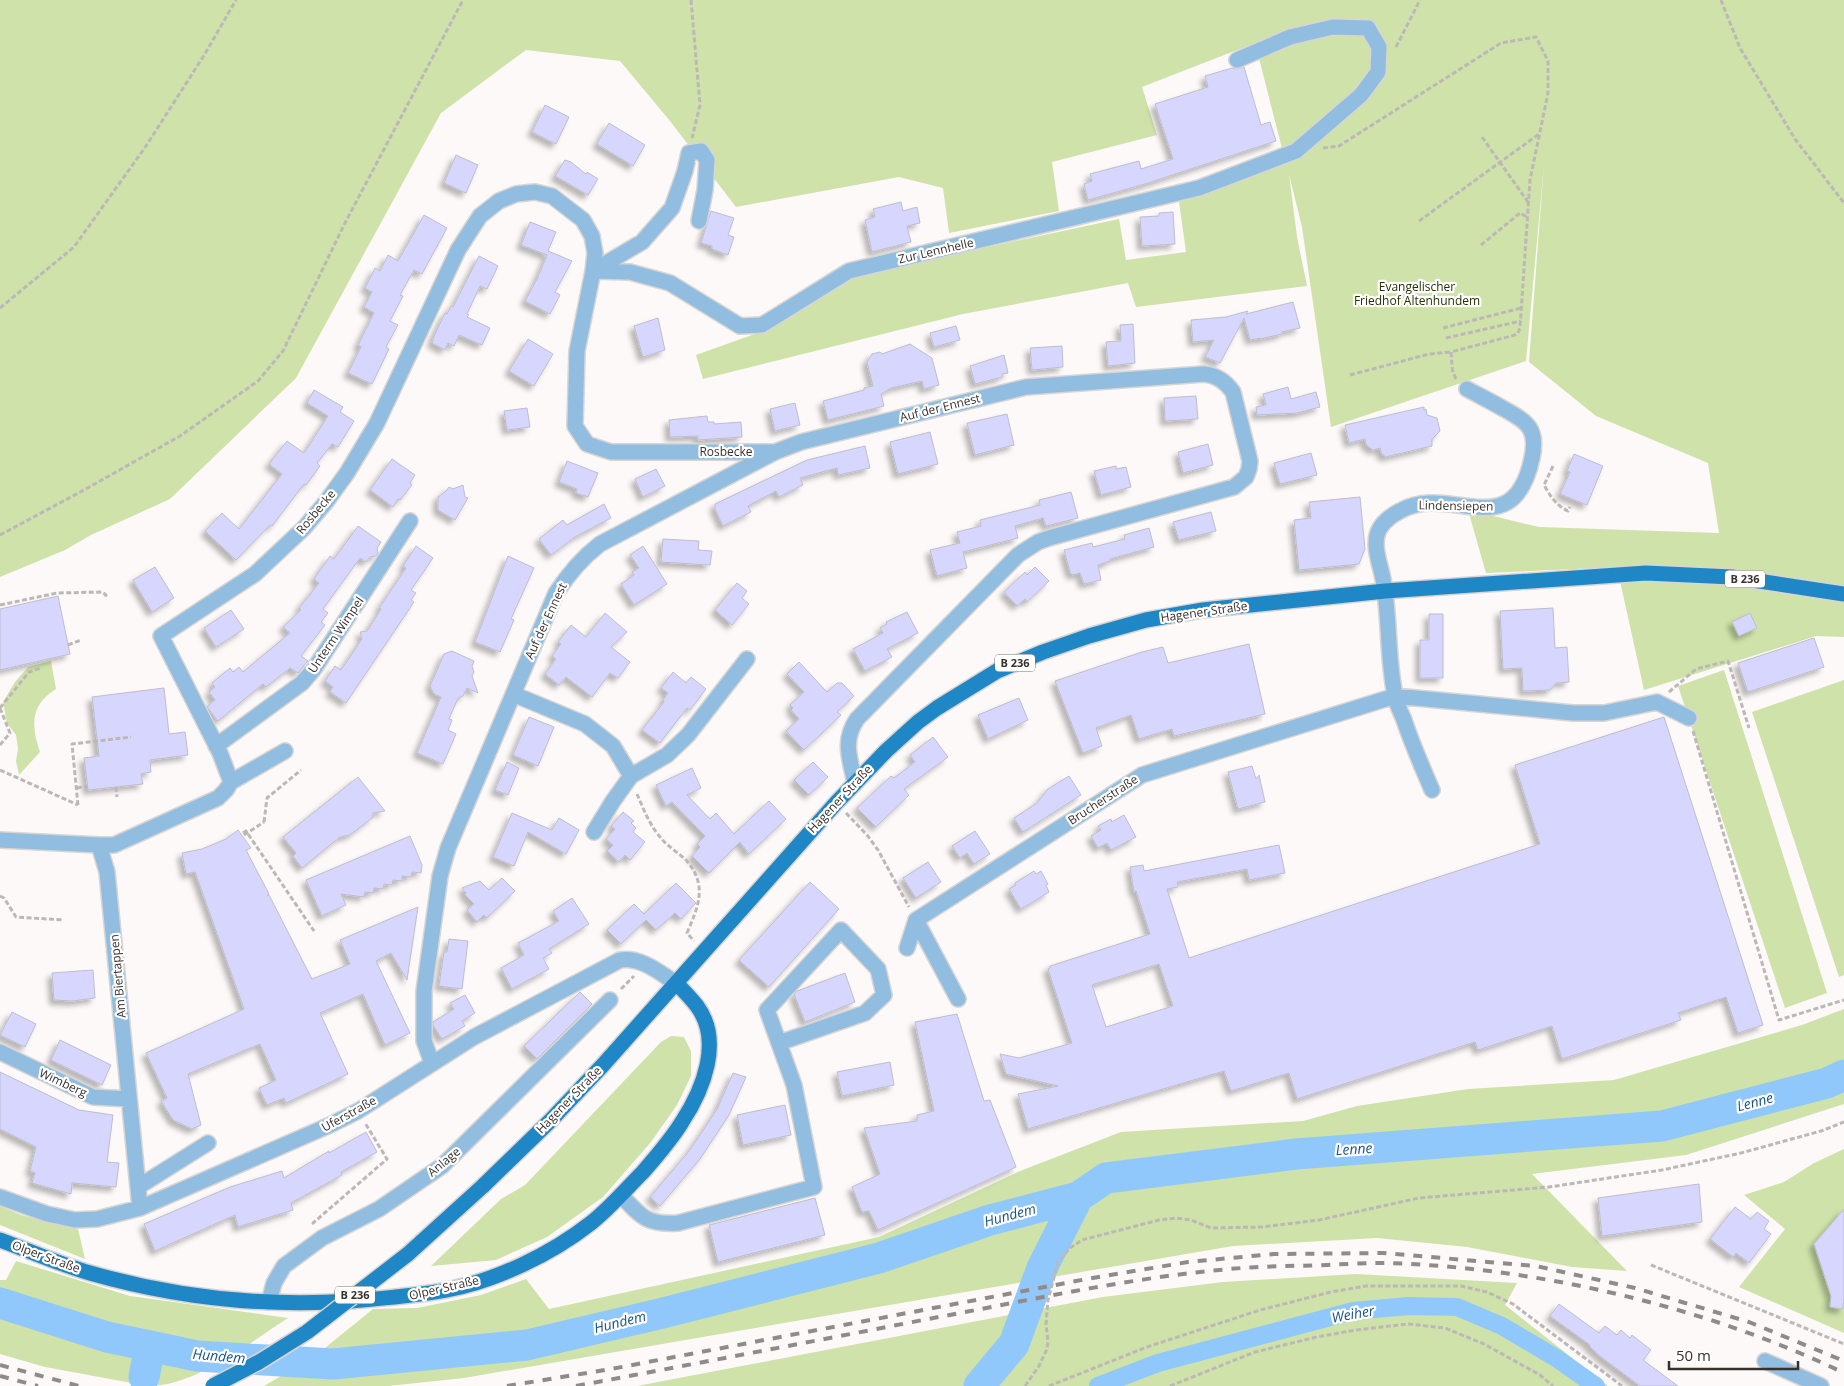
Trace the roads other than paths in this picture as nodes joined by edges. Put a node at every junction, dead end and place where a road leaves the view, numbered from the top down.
1 (1237, 60) dead end
2 (699, 221) dead end
3 (594, 271) junction
4 (1467, 389) road end
5 (775, 452) junction
6 (410, 521) dead end
7 (1385, 591) junction
8 (1844, 594) edge
9 (747, 659) dead end
10 (513, 694) junction
11 (1395, 696) junction
12 (1689, 718) road end
13 (216, 746) junction
14 (285, 751) dead end
15 (632, 776) junction
16 (231, 782) junction
17 (855, 783) junction
18 (1432, 790) dead end
19 (594, 832) dead end
20 (0, 840) edge
21 (99, 845) junction
22 (916, 920) junction
23 (907, 948) dead end
24 (676, 983) junction
25 (958, 999) dead end
26 (610, 1000) road end
27 (779, 1043) junction
28 (0, 1052) edge
29 (432, 1063) junction
30 (130, 1099) junction
31 (208, 1143) dead end
32 (138, 1187) junction
33 (621, 1195) junction
34 (0, 1197) edge
35 (140, 1208) junction
36 (0, 1240) edge
37 (270, 1302) junction
38 (1765, 1361) dead end
39 (213, 1386) edge
40 (1821, 1386) edge

1 - 3 street, Zur Lennhelle
2 - 3 street
3 - 5 street, Rosbecke
3 - 13 street, Rosbecke
4 - 7 street, Lindensiepen
5 - 10 street, Auf der Ennest
5 - 17 street, Auf der Ennest
6 - 13 street, Unterm Wimpel
7 - 8 main road, Hagener Straße / B 236
7 - 11 street, Lindensiepen
7 - 17 main road, Hagener Straße / B 236
9 - 15 street
10 - 15 street
10 - 29 street, Auf der Ennest
11 - 12 street
11 - 18 street, Lindensiepen
11 - 22 street, Brucherstraße
13 - 16 street, Rosbecke
14 - 16 street
15 - 19 street
16 - 21 street
17 - 24 main road, Hagener Straße / B 236
20 - 21 street
21 - 30 street, Am Biertappen
22 - 23 street
22 - 25 street
24 - 29 street, Uferstraße
24 - 33 main road, Olper Straße
24 - 39 main road, Hagener Straße / B 236, bridge
26 - 37 street, Anlage
27 - 27 street
27 - 33 street
28 - 30 street, Wimberg
29 - 35 street, Uferstraße
30 - 32 street, Am Biertappen
31 - 32 street
32 - 35 street, Am Biertappen
33 - 37 main road, Olper Straße
34 - 35 street, Uferstraße
36 - 37 main road, Olper Straße
38 - 40 street

